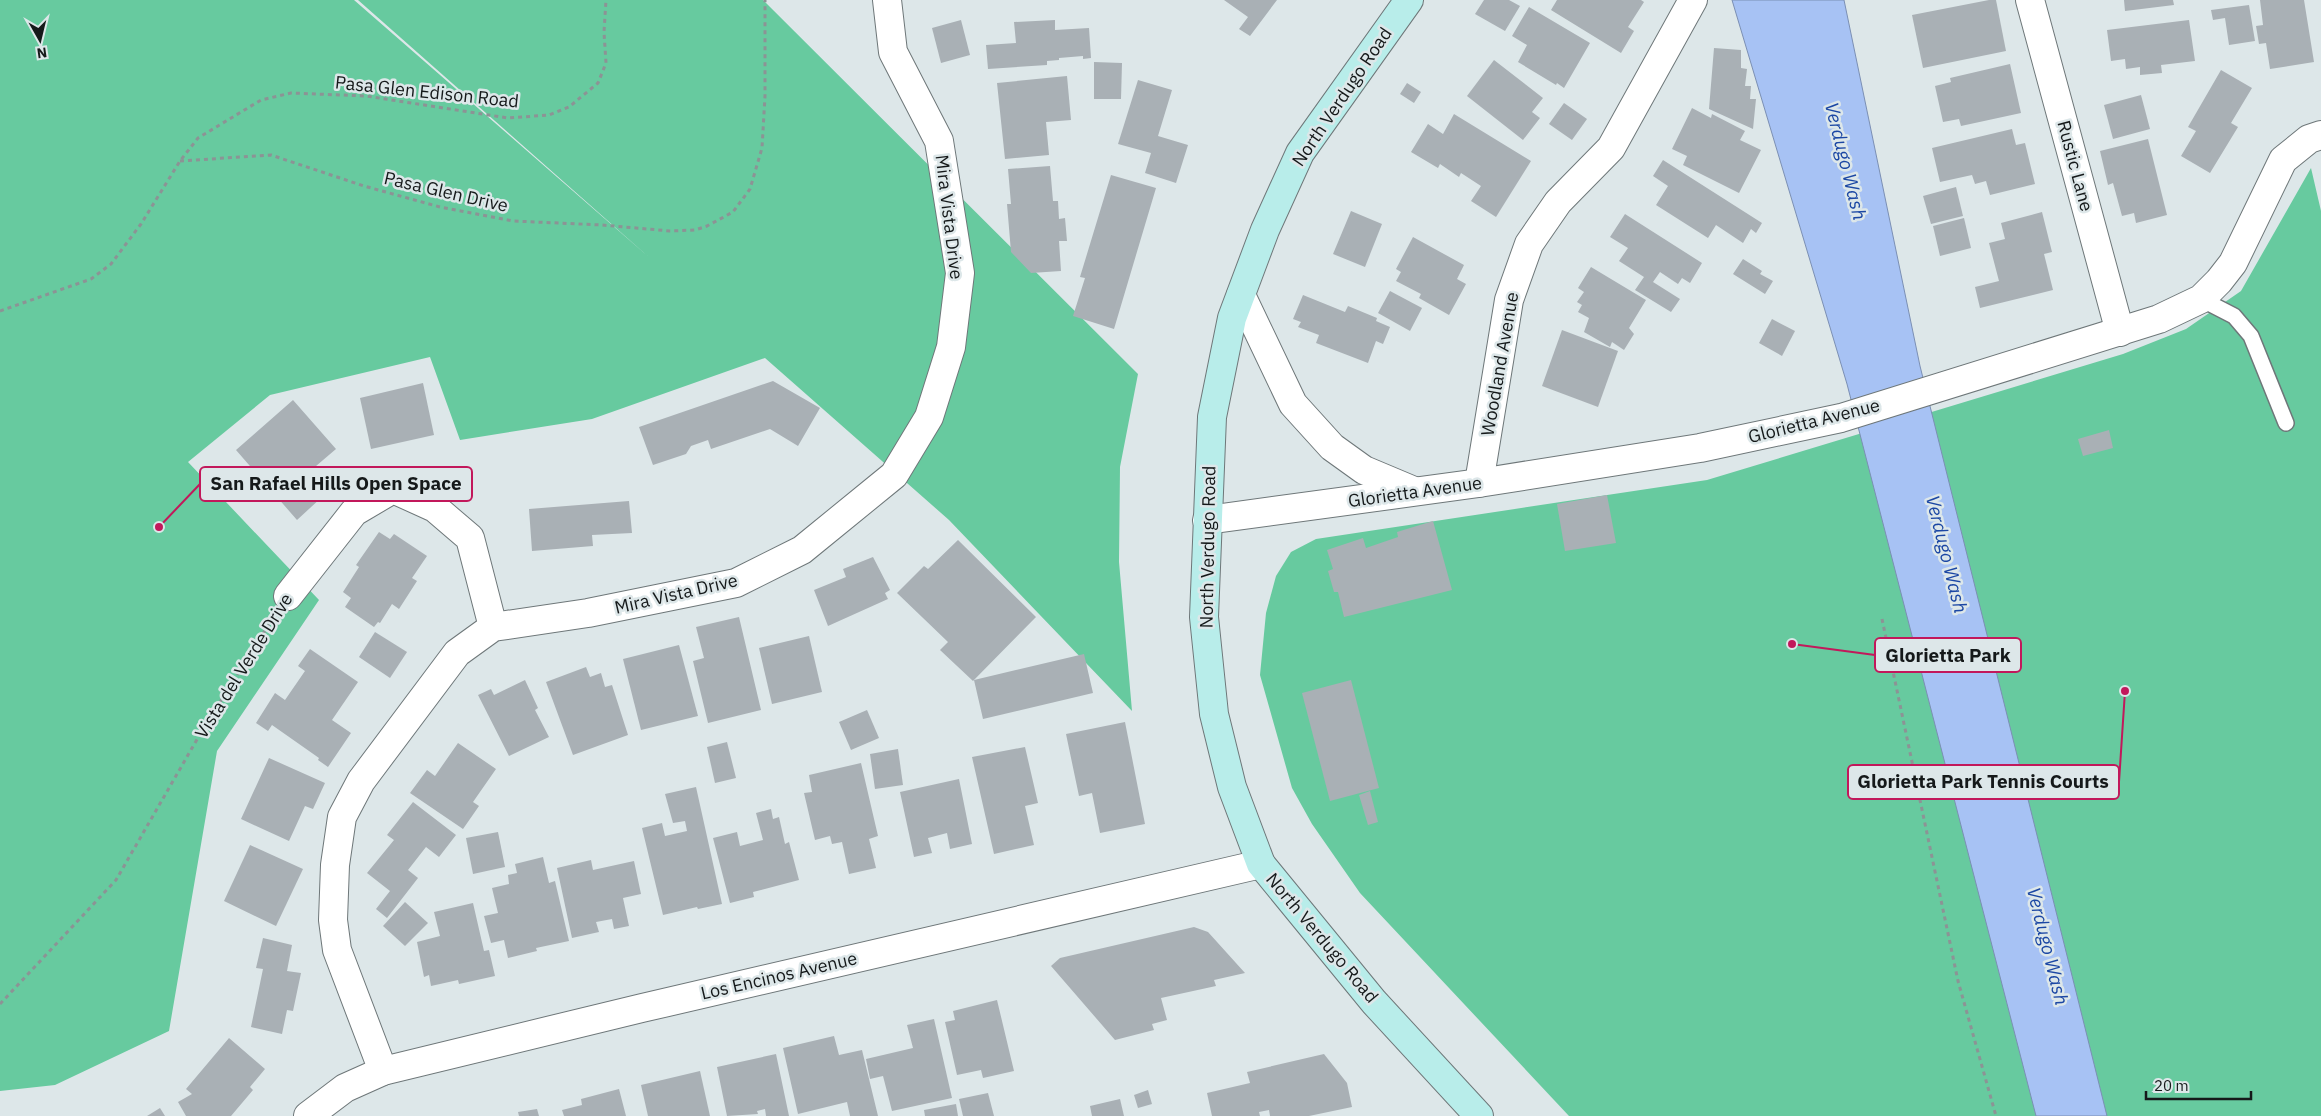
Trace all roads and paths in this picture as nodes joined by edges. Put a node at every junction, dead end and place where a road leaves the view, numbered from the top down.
1 (606, 0) edge
2 (765, 0) edge
3 (887, 0) edge
4 (1409, 0) edge
5 (1693, 0) edge
6 (2030, 0) edge
7 (2321, 136) edge
8 (180, 161) junction
9 (1241, 295) junction
10 (2201, 299) junction
11 (0, 310) edge
12 (2120, 332) junction
13 (2286, 422) dead end
14 (1479, 483) junction
15 (1414, 491) junction
16 (1207, 520) junction
17 (288, 596) joint
18 (1882, 619) dead end
19 (493, 627) junction
20 (1261, 864) junction
21 (0, 1004) edge
22 (383, 1071) junction
23 (308, 1116) edge
24 (1479, 1116) edge
25 (1996, 1116) edge

1 - 8 path, Pasa Glen Edison Road
2 - 8 path, Pasa Glen Drive
3 - 19 street, Mira Vista Drive
4 - 9 main road, North Verdugo Road
5 - 14 street, Woodland Avenue
6 - 12 street, Rustic Lane
7 - 10 street, Glorietta Avenue
8 - 11 path
9 - 15 street
9 - 16 main road, North Verdugo Road
10 - 12 street, Glorietta Avenue
10 - 13 lane
12 - 14 street, Glorietta Avenue
14 - 15 street, Glorietta Avenue
15 - 16 street, Glorietta Avenue
16 - 20 main road, North Verdugo Road
17 - 19 street, Vista del Verde Drive
17 - 21 path, Vista del Verde Drive
18 - 25 path
19 - 22 street, Mira Vista Drive
20 - 22 street, Los Encinos Avenue
20 - 24 main road, North Verdugo Road
22 - 23 street, Los Encinos Avenue

